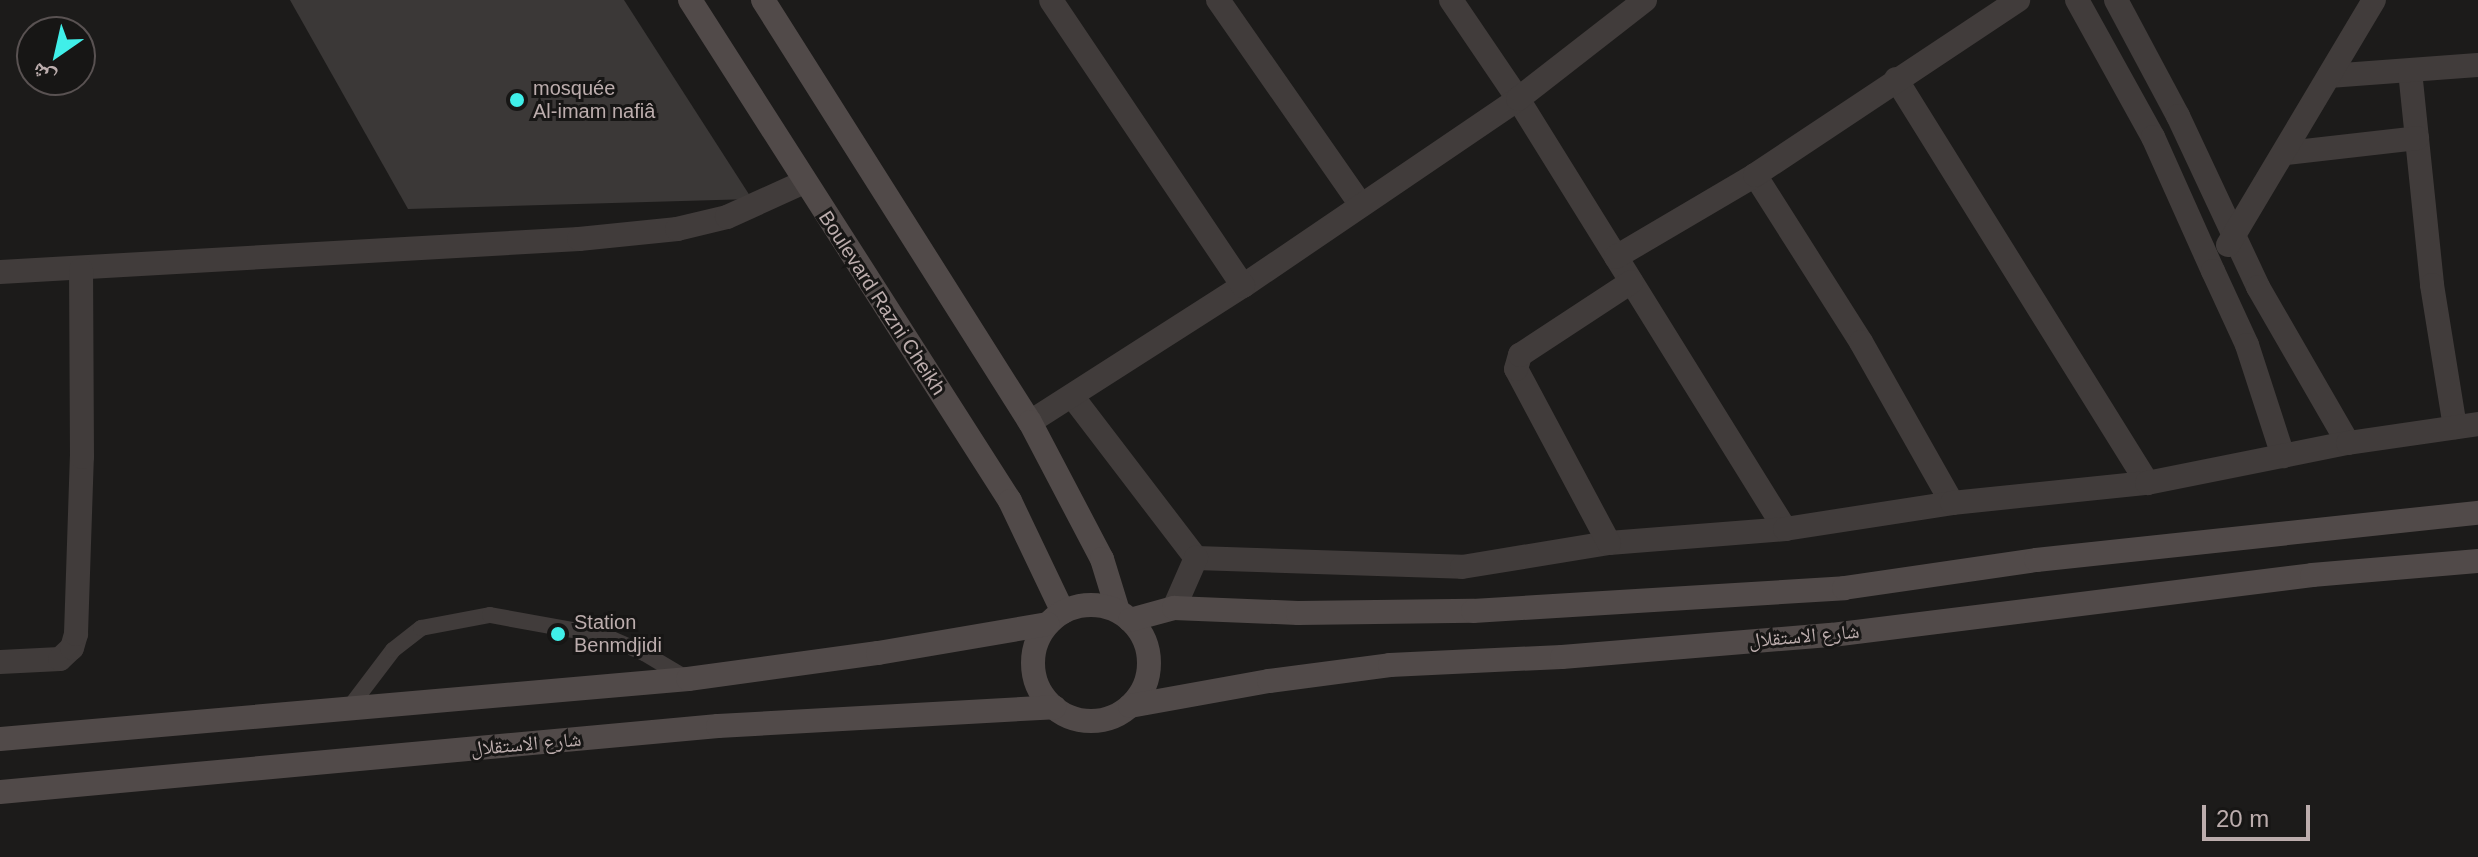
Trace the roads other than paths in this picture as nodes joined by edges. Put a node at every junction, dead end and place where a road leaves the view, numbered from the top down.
1 (690, 0) edge
2 (763, 0) edge
3 (1051, 0) edge
4 (1218, 0) edge
5 (1451, 0) edge
6 (1645, 0) edge
7 (2018, 0) edge
8 (2077, 0) edge
9 (2116, 0) edge
10 (2374, 0) edge
11 (2478, 65) edge
12 (2410, 71) junction
13 (2329, 76) junction
14 (1896, 79) junction
15 (1518, 99) junction
16 (2417, 138) junction
17 (2286, 153) junction
18 (1755, 175) junction
19 (804, 182) junction
20 (1361, 205) junction
21 (2233, 236) junction
22 (1616, 257) junction
23 (81, 270) junction
24 (2213, 271) junction
25 (0, 272) edge
26 (1631, 282) junction
27 (1243, 286) junction
28 (1072, 396) junction
29 (1030, 422) junction
30 (2467, 426) edge
31 (2348, 443) junction
32 (2283, 456) junction
33 (2147, 483) junction
34 (1952, 503) junction
35 (2478, 513) edge
36 (1785, 529) junction
37 (1609, 543) junction
38 (1196, 558) junction
39 (2478, 561) edge
40 (1174, 608) junction
41 (1124, 616) junction
42 (1055, 618) junction
43 (0, 662) edge
44 (688, 679) junction
45 (1130, 706) junction
46 (1054, 707) junction
47 (349, 708) junction
48 (0, 739) edge
49 (0, 792) edge

1 - 19 main road, Boulevard Razni Cheikh
2 - 29 main road
3 - 27 street
4 - 20 street
5 - 15 street
6 - 15 street
7 - 14 street
8 - 24 street
9 - 21 street
10 - 13 street
11 - 12 street
12 - 13 street
12 - 16 street
13 - 17 street
14 - 18 street
14 - 33 street
15 - 20 street
15 - 22 street
16 - 17 street
16 - 30 street
17 - 21 street
18 - 22 street
18 - 34 street
19 - 23 street
19 - 42 main road, Boulevard Razni Cheikh
20 - 27 street
21 - 24 street
21 - 31 street
22 - 26 street
23 - 25 street
23 - 43 street
24 - 32 street
26 - 36 street
26 - 37 street
27 - 28 street
28 - 29 street
28 - 38 street
29 - 41 main road
30 - 31 street
31 - 32 street
32 - 33 street
33 - 34 street
34 - 36 street
35 - 40 main road
36 - 37 street
37 - 38 street
38 - 40 street
39 - 45 main road, شارع الاستقلال
40 - 41 main road
41 - 42 main road
41 - 45 main road
42 - 44 main road
42 - 46 main road
44 - 47 main road
44 - 47 lane
45 - 46 main road
46 - 49 main road, شارع الاستقلال
47 - 48 main road

